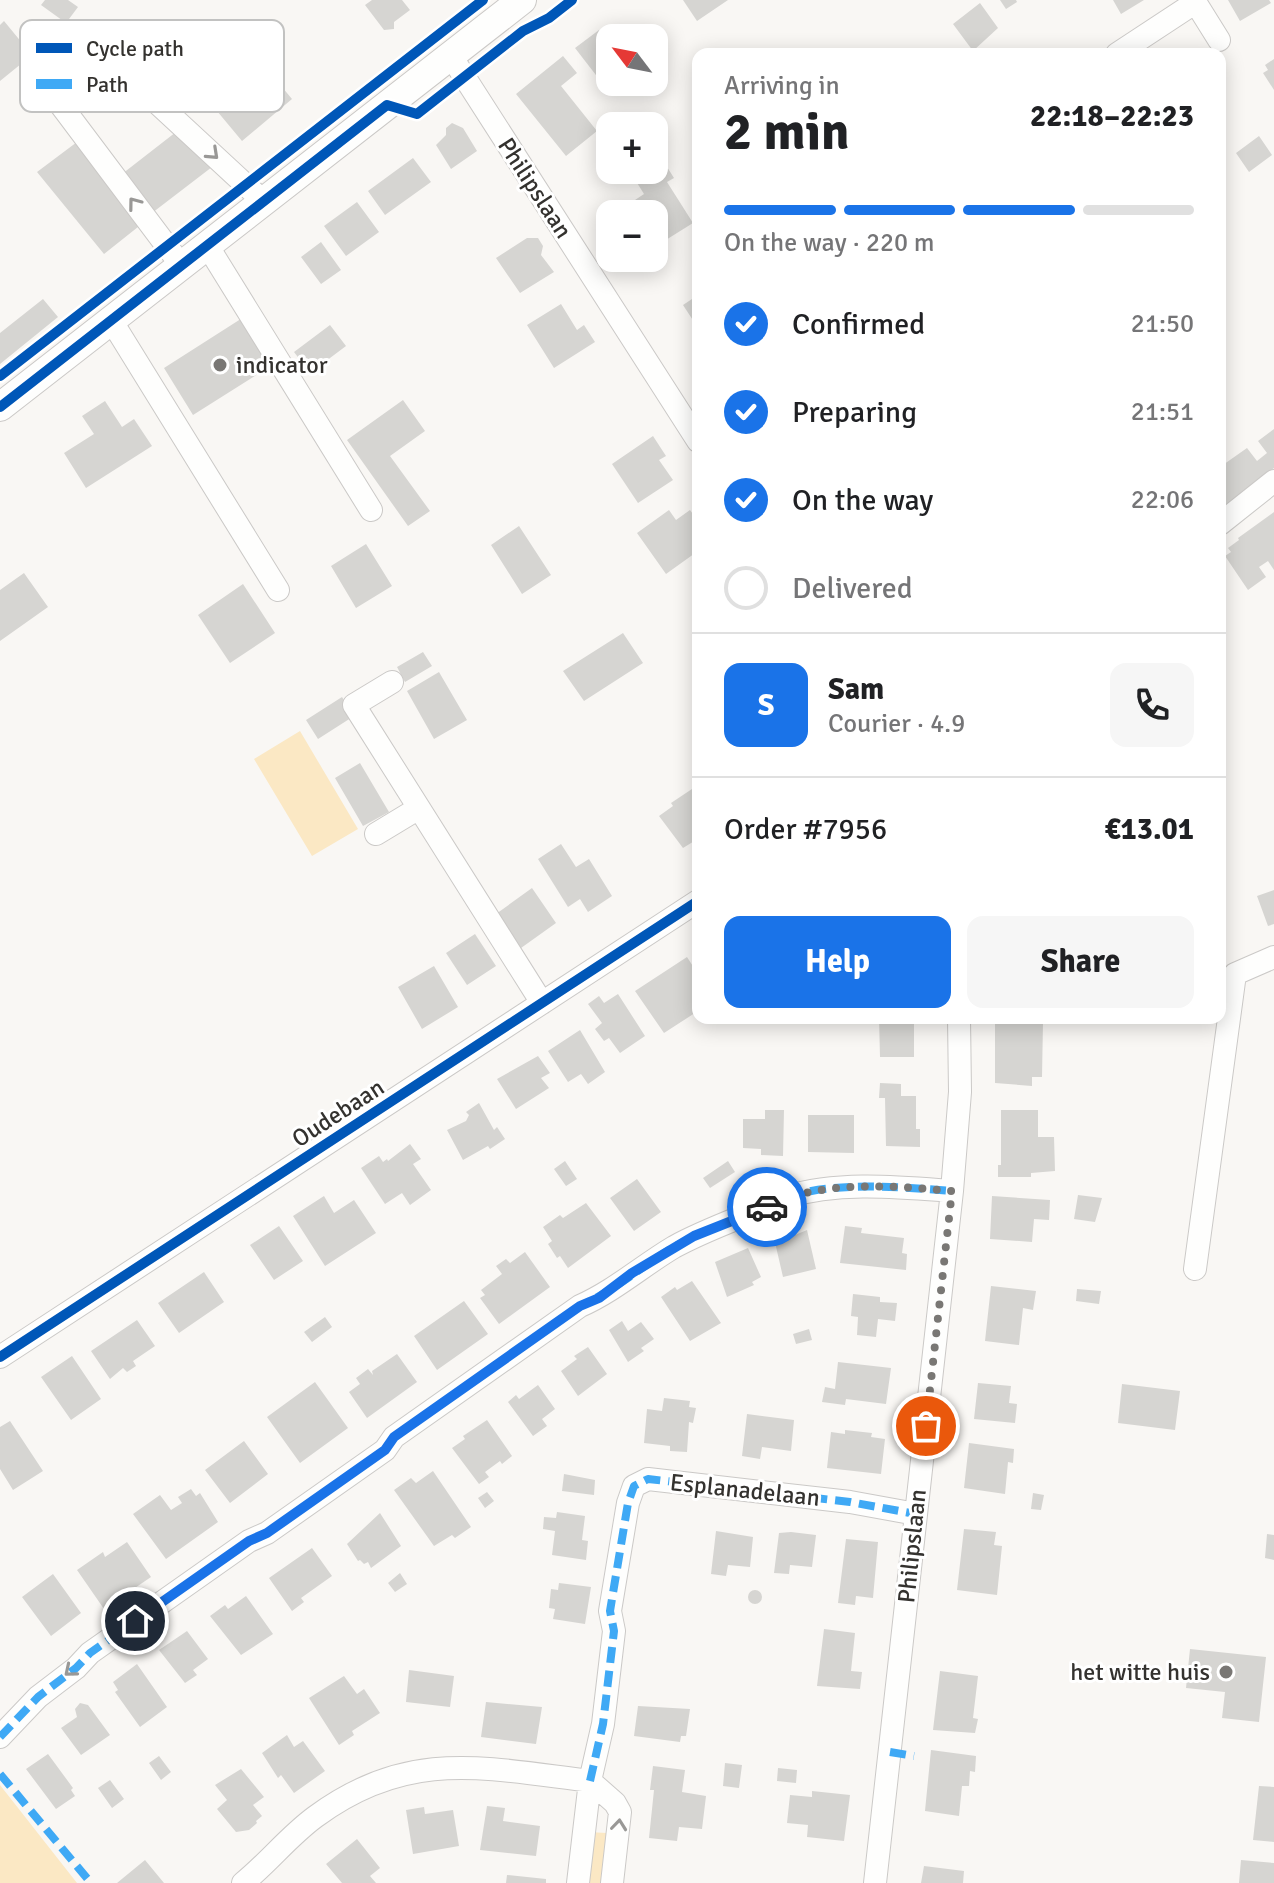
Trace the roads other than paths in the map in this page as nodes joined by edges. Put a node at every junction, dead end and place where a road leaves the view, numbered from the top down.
1 (522, 0) edge
2 (1195, 1) edge
3 (1219, 40) dead end
4 (1126, 48) edge
5 (451, 56) junction
6 (66, 112) edge
7 (167, 112) edge
8 (263, 201) junction
9 (207, 245) junction
10 (181, 265) junction
11 (111, 320) junction
12 (0, 407) edge
13 (692, 432) edge
14 (1274, 481) edge
15 (371, 510) dead end
16 (1226, 519) edge
17 (278, 590) dead end
18 (392, 682) dead end
19 (419, 808) junction
20 (376, 834) dead end
21 (692, 905) edge
22 (1274, 957) edge
23 (542, 1003) junction
24 (959, 1024) edge
25 (952, 1191) junction
26 (1195, 1269) dead end
27 (0, 1357) edge
28 (916, 1514) junction
29 (0, 1737) edge
30 (590, 1781) junction
31 (243, 1883) edge
32 (578, 1883) edge
33 (612, 1883) edge
34 (875, 1883) edge

1 - 5 main road
2 - 3 street
2 - 4 street
5 - 8 main road
5 - 13 street, Philipslaan
10 -> 6 street
7 -> 8 street
8 - 9 main road
9 - 10 main road
9 - 15 street
10 - 11 main road
11 - 12 main road
11 - 17 street
14 - 16 street
18 - 19 street
19 - 20 street
19 - 23 street
21 - 23 street, Oudebaan
22 - 26 street
23 - 27 street, Oudebaan
24 - 25 street, Philipslaan
25 - 28 street, Philipslaan
25 -> 29 street
28 - 30 street, Esplanadelaan
28 - 34 street, Philipslaan
30 - 31 street
30 - 32 street, Esplanadelaan
33 -> 30 street

